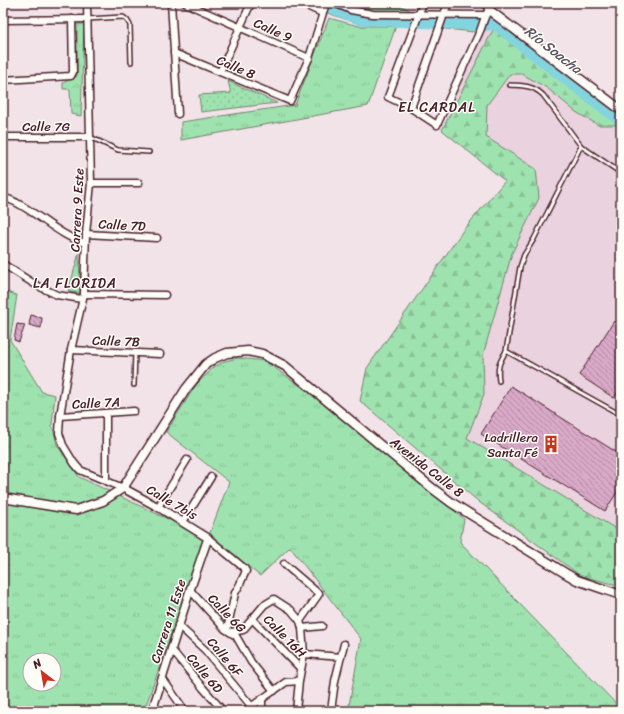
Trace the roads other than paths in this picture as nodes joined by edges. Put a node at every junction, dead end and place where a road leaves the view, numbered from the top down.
1 (87, 3) edge
2 (171, 3) edge
3 (185, 3) edge
4 (251, 3) edge
5 (300, 3) edge
6 (326, 3) edge
7 (334, 3) edge
8 (423, 3) edge
9 (448, 3) edge
10 (323, 12) junction
11 (487, 12) edge
12 (418, 17) junction
13 (443, 17) junction
14 (72, 19) junction
15 (87, 19) junction
16 (3, 20) edge
17 (240, 28) junction
18 (174, 53) junction
19 (309, 58) junction
20 (131, 62) dead end
21 (220, 72) junction
22 (3, 80) edge
23 (510, 85) dead end
24 (411, 108) junction
25 (621, 110) edge
26 (178, 114) dead end
27 (90, 136) junction
28 (3, 137) edge
29 (581, 146) junction
30 (150, 152) dead end
31 (621, 173) edge
32 (91, 183) junction
33 (139, 183) dead end
34 (3, 198) edge
35 (86, 234) junction
36 (157, 238) dead end
37 (85, 243) junction
38 (3, 264) edge
39 (165, 295) dead end
40 (83, 296) junction
41 (71, 350) junction
42 (506, 351) junction
43 (135, 352) junction
44 (160, 354) dead end
45 (499, 381) dead end
46 (134, 385) dead end
47 (134, 412) dead end
48 (106, 413) junction
49 (621, 415) edge
50 (60, 416) junction
51 (187, 460) dead end
52 (211, 477) dead end
53 (106, 481) junction
54 (124, 488) junction
55 (3, 498) edge
56 (158, 507) junction
57 (183, 522) junction
58 (208, 538) junction
59 (284, 564) dead end
60 (190, 590) junction
61 (621, 595) edge
62 (252, 619) junction
63 (300, 620) junction
64 (178, 625) junction
65 (322, 626) dead end
66 (302, 628) junction
67 (229, 631) junction
68 (344, 644) dead end
69 (171, 649) junction
70 (304, 654) junction
71 (341, 657) junction
72 (301, 669) junction
73 (162, 678) junction
74 (299, 681) junction
75 (274, 691) junction
76 (262, 699) junction
77 (252, 707) junction
78 (154, 710) edge
79 (186, 711) edge
80 (223, 711) edge
81 (245, 711) edge
82 (262, 711) edge
83 (296, 711) edge
84 (330, 711) edge

1 - 15 street, Carrera 9 Este
2 - 18 street
3 - 17 street, Calle 9
4 - 17 street
5 - 10 street
6 - 10 street
7 - 12 street
8 - 12 street
9 - 13 street
10 - 19 street
11 - 13 street
11 - 24 street
11 - 25 main road
12 - 13 street
12 - 24 street
13 - 24 street
14 - 15 street
14 - 16 street
14 - 22 street
15 - 20 lane
15 - 27 street, Carrera 9 Este
17 - 19 street, Calle 9
17 - 21 street
18 - 21 street, Calle 8
18 - 26 street
19 - 21 street, Calle 8
23 - 29 lane
27 - 28 street, Calle 7G
27 - 30 lane
27 - 32 street, Carrera 9 Este
29 - 31 lane
29 - 42 lane
32 - 33 street
32 - 35 street, Carrera 9 Este
34 - 37 street, Calle 7D
35 - 36 street, Calle 7D
35 - 37 street, Carrera 9 Este
37 - 40 street, Carrera 9 Este
38 - 40 street
39 - 40 street
40 - 41 street, Carrera 9 Este
41 - 43 street, Calle 7B
41 - 50 street, Carrera 9 Este
42 - 45 lane
42 - 49 lane
43 - 44 street, Calle 7B
43 - 46 lane
47 - 48 street, Calle 7A
48 - 50 street, Calle 7A
48 - 53 street
50 - 53 street, Carrera 9 Este
51 - 56 street
52 - 57 street
53 - 54 street
54 - 55 main road
54 - 56 street, Calle 7bis
54 - 61 main road, Avenida Calle 8
56 - 57 street, Calle 7bis
57 - 58 street, Calle 7bis
58 - 60 street, Carrera 11 Este
58 - 67 street
59 - 63 street
60 - 64 street, Carrera 11 Este
60 - 67 street, Calle 6G
62 - 63 street
62 - 67 street
62 - 72 street, Calle 16H
63 - 66 street
64 - 69 street, Carrera 11 Este
64 - 77 street, Calle 6F
65 - 66 street
66 - 70 street
67 - 75 street, Calle 6G
68 - 71 street
69 - 73 street, Carrera 11 Este
69 - 80 street, Calle 6D
70 - 71 street
70 - 72 street
71 - 84 street
72 - 74 street
73 - 78 street, Carrera 11 Este
73 - 79 street
74 - 75 street
74 - 83 street
75 - 76 street
76 - 77 street
76 - 82 street
77 - 81 street

